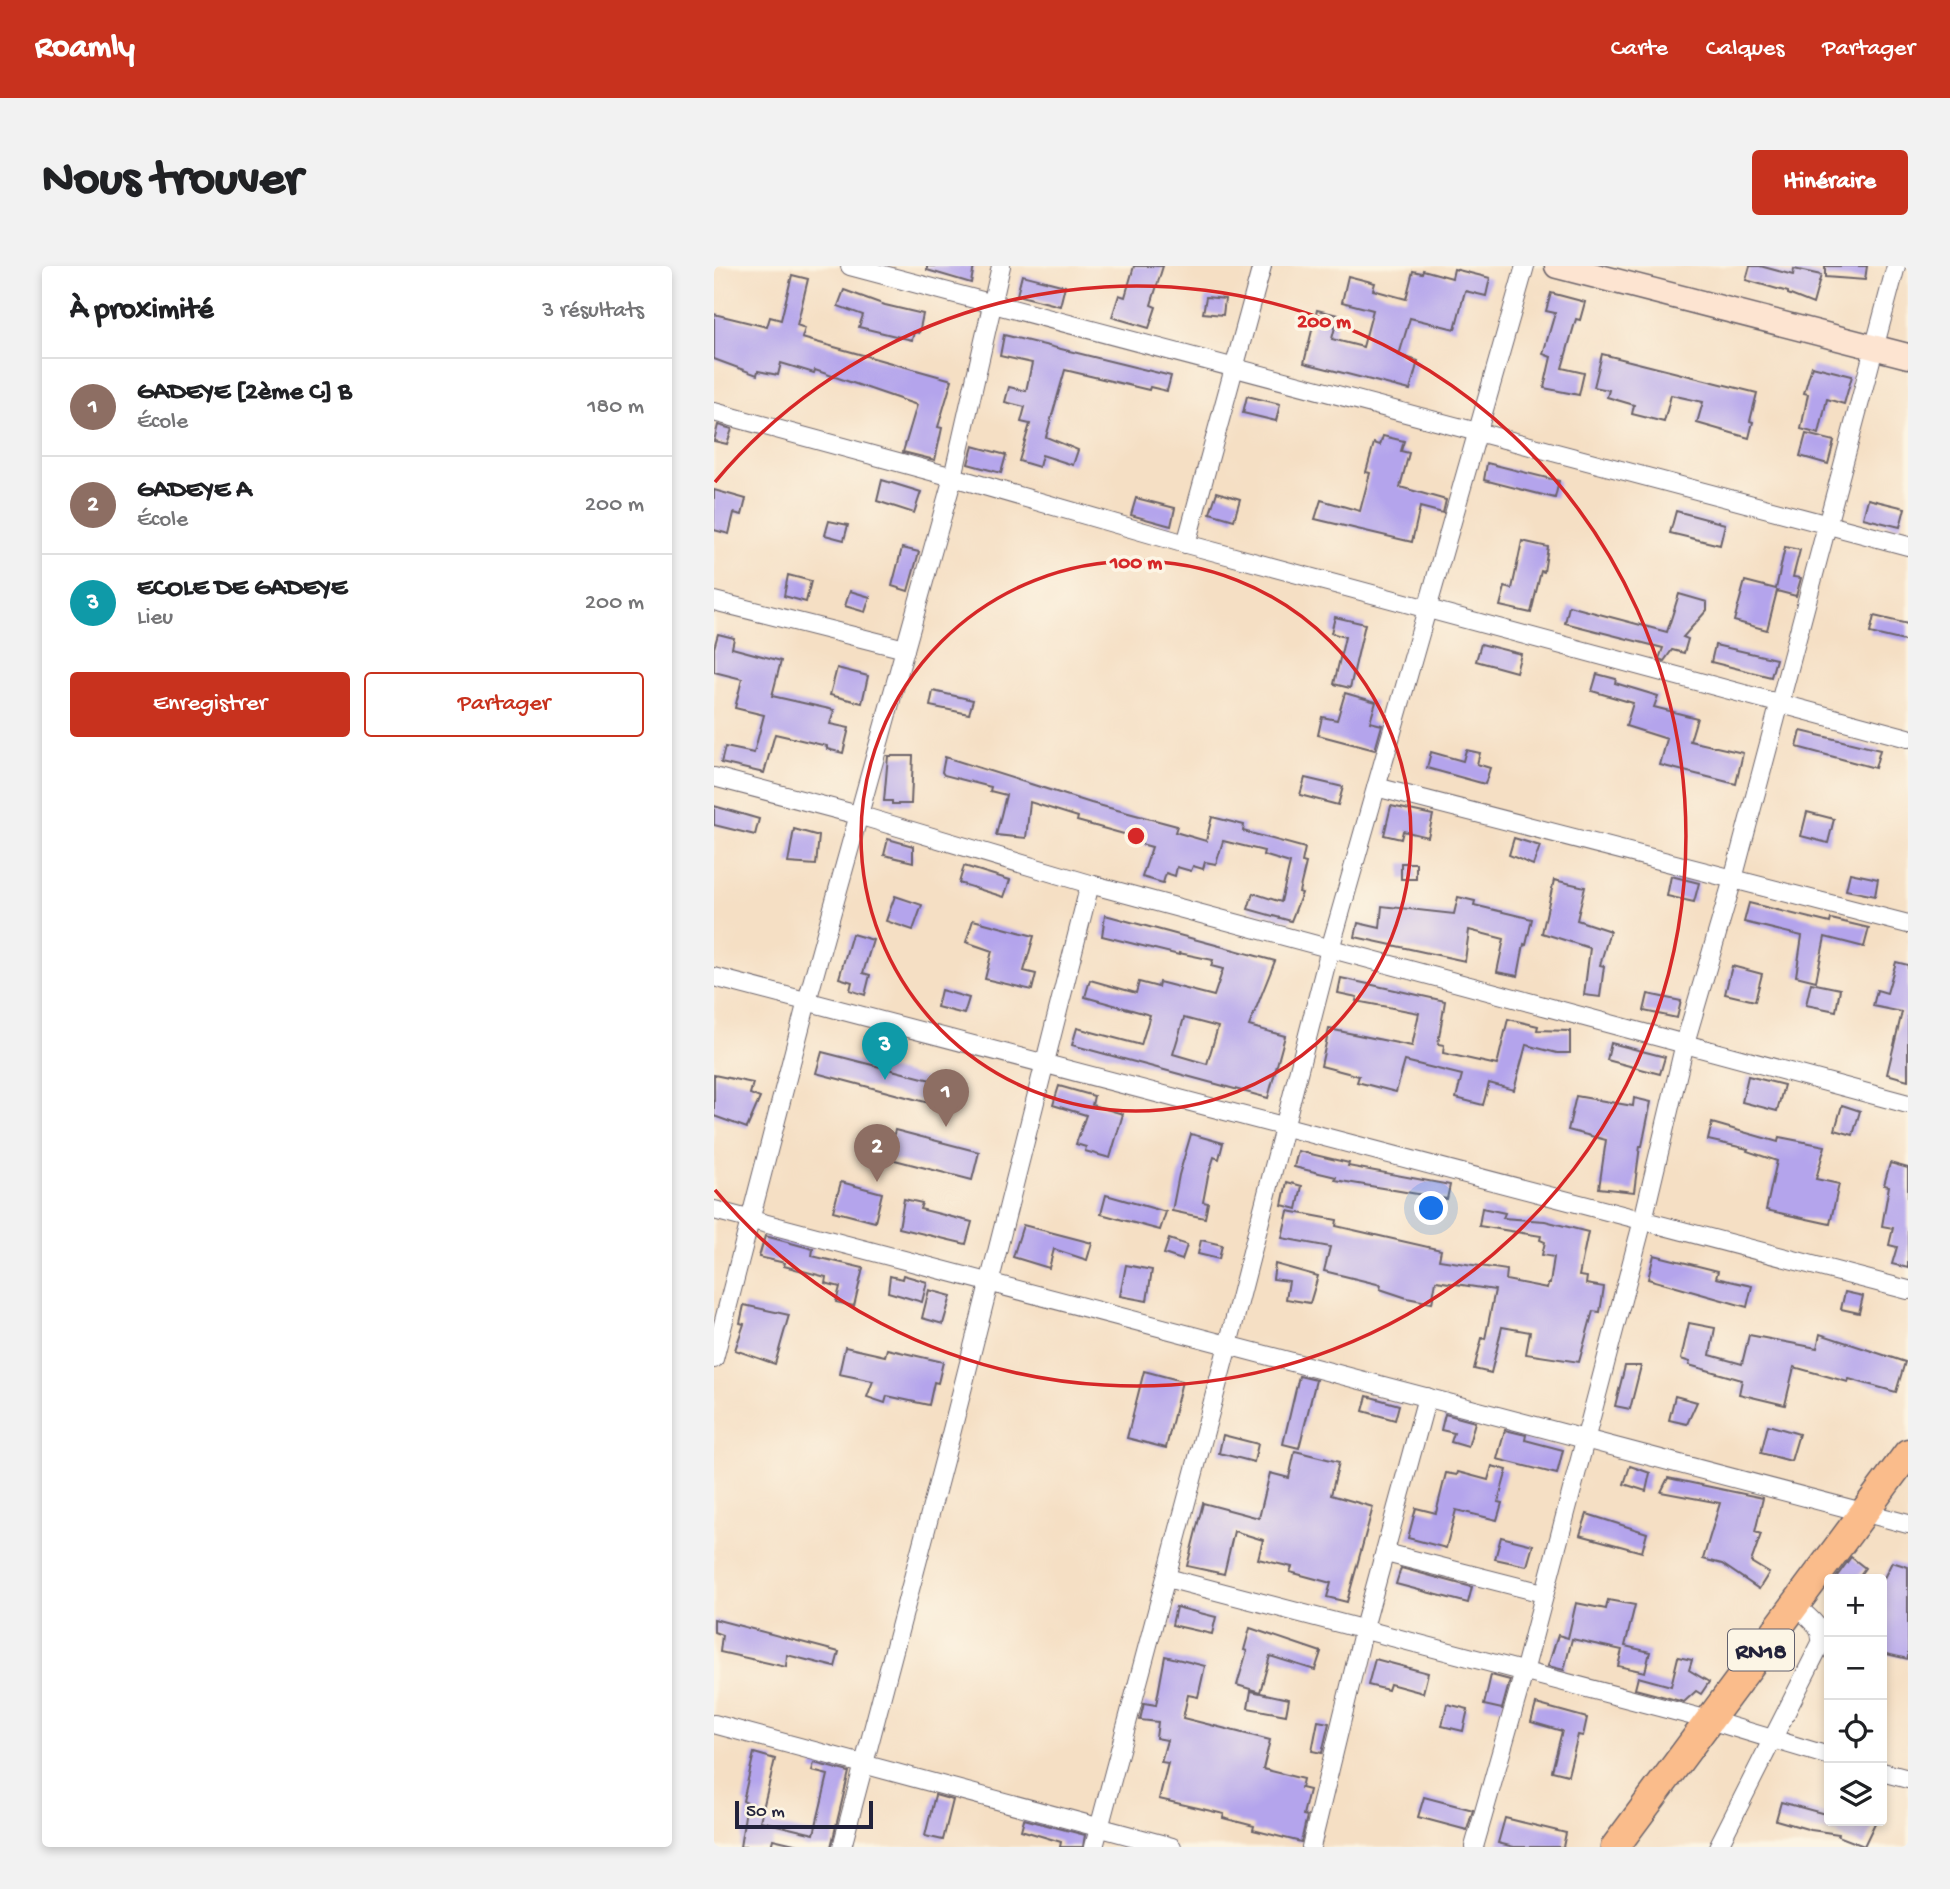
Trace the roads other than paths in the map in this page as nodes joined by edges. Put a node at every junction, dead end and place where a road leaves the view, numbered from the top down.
1 (850, 266) edge
2 (1001, 266) edge
3 (1262, 266) edge
4 (1525, 266) edge
5 (1557, 266) edge
6 (1896, 266) edge
7 (991, 303) junction
8 (1874, 347) junction
9 (1908, 356) edge
10 (1234, 368) junction
11 (714, 412) edge
12 (1478, 432) junction
13 (953, 477) junction
14 (1827, 525) junction
15 (1186, 544) junction
16 (1908, 546) edge
17 (714, 601) edge
18 (1427, 609) junction
19 (905, 649) junction
20 (1780, 704) junction
21 (1908, 738) edge
22 (714, 777) edge
23 (1376, 787) junction
24 (858, 815) junction
25 (1733, 878) junction
26 (1090, 884) junction
27 (1908, 923) edge
28 (1330, 948) junction
29 (714, 977) edge
30 (807, 1000) junction
31 (1685, 1043) junction
32 (1044, 1063) junction
33 (1908, 1104) edge
34 (1285, 1126) junction
35 (714, 1210) edge
36 (752, 1220) junction
37 (1643, 1220) junction
38 (989, 1282) junction
39 (1908, 1290) edge
40 (1228, 1345) junction
41 (714, 1359) edge
42 (1427, 1397) junction
43 (1585, 1439) junction
44 (1908, 1453) edge
45 (1862, 1513) junction
46 (1908, 1524) edge
47 (1386, 1553) junction
48 (1167, 1578) junction
49 (1543, 1593) junction
50 (1795, 1605) junction
51 (1364, 1628) junction
52 (1524, 1672) junction
53 (1709, 1720) junction
54 (714, 1724) edge
55 (1773, 1739) junction
56 (1824, 1754) edge
57 (863, 1765) junction
58 (1887, 1773) edge
59 (1908, 1779) edge
60 (1099, 1828) junction
61 (842, 1847) edge
62 (1094, 1847) edge
63 (1172, 1847) edge
64 (1311, 1847) edge
65 (1474, 1847) edge
66 (1615, 1847) edge
67 (1718, 1847) edge

1 - 7 street
2 - 7 street
3 - 10 street
4 - 12 street
5 - 8 street
6 - 8 street
7 - 10 street
7 - 13 street
8 - 9 street
8 - 14 street
10 - 12 street
10 - 15 street
11 - 13 street
12 - 14 street
12 - 18 street
13 - 15 street
13 - 19 street
14 - 16 street
14 - 20 street
15 - 18 street
17 - 19 street
18 - 20 street
18 - 23 street
19 - 24 street
20 - 21 street
20 - 25 street
22 - 24 street
23 - 25 street
23 - 28 street
24 - 26 street
24 - 30 street
25 - 27 street
25 - 31 street
26 - 28 street
26 - 32 street
28 - 31 street
28 - 34 street
29 - 30 street
30 - 32 street
30 - 36 street
31 - 33 street
31 - 37 street
32 - 34 street
32 - 38 street
34 - 37 street
34 - 40 street
35 - 36 street
36 - 38 street
36 - 41 street
37 - 39 street
37 - 43 street
38 - 40 street
38 - 57 street
40 - 42 street
40 - 48 street
42 - 43 street
42 - 47 street
43 - 45 street
43 - 49 street
44 - 45 main road, RN18
45 - 46 street
45 - 50 main road, RN18
47 - 49 street
47 - 51 street
48 - 51 street
48 - 60 street
49 - 52 street
50 - 53 main road, RN18
50 - 55 street
51 - 52 street
51 - 64 street
52 - 53 street
52 - 65 street
53 - 55 street
53 - 66 main road, RN18
54 - 57 street
55 - 56 street
55 - 67 street
57 - 60 street
57 - 61 street
58 - 59 street
60 - 62 street
60 - 63 street

